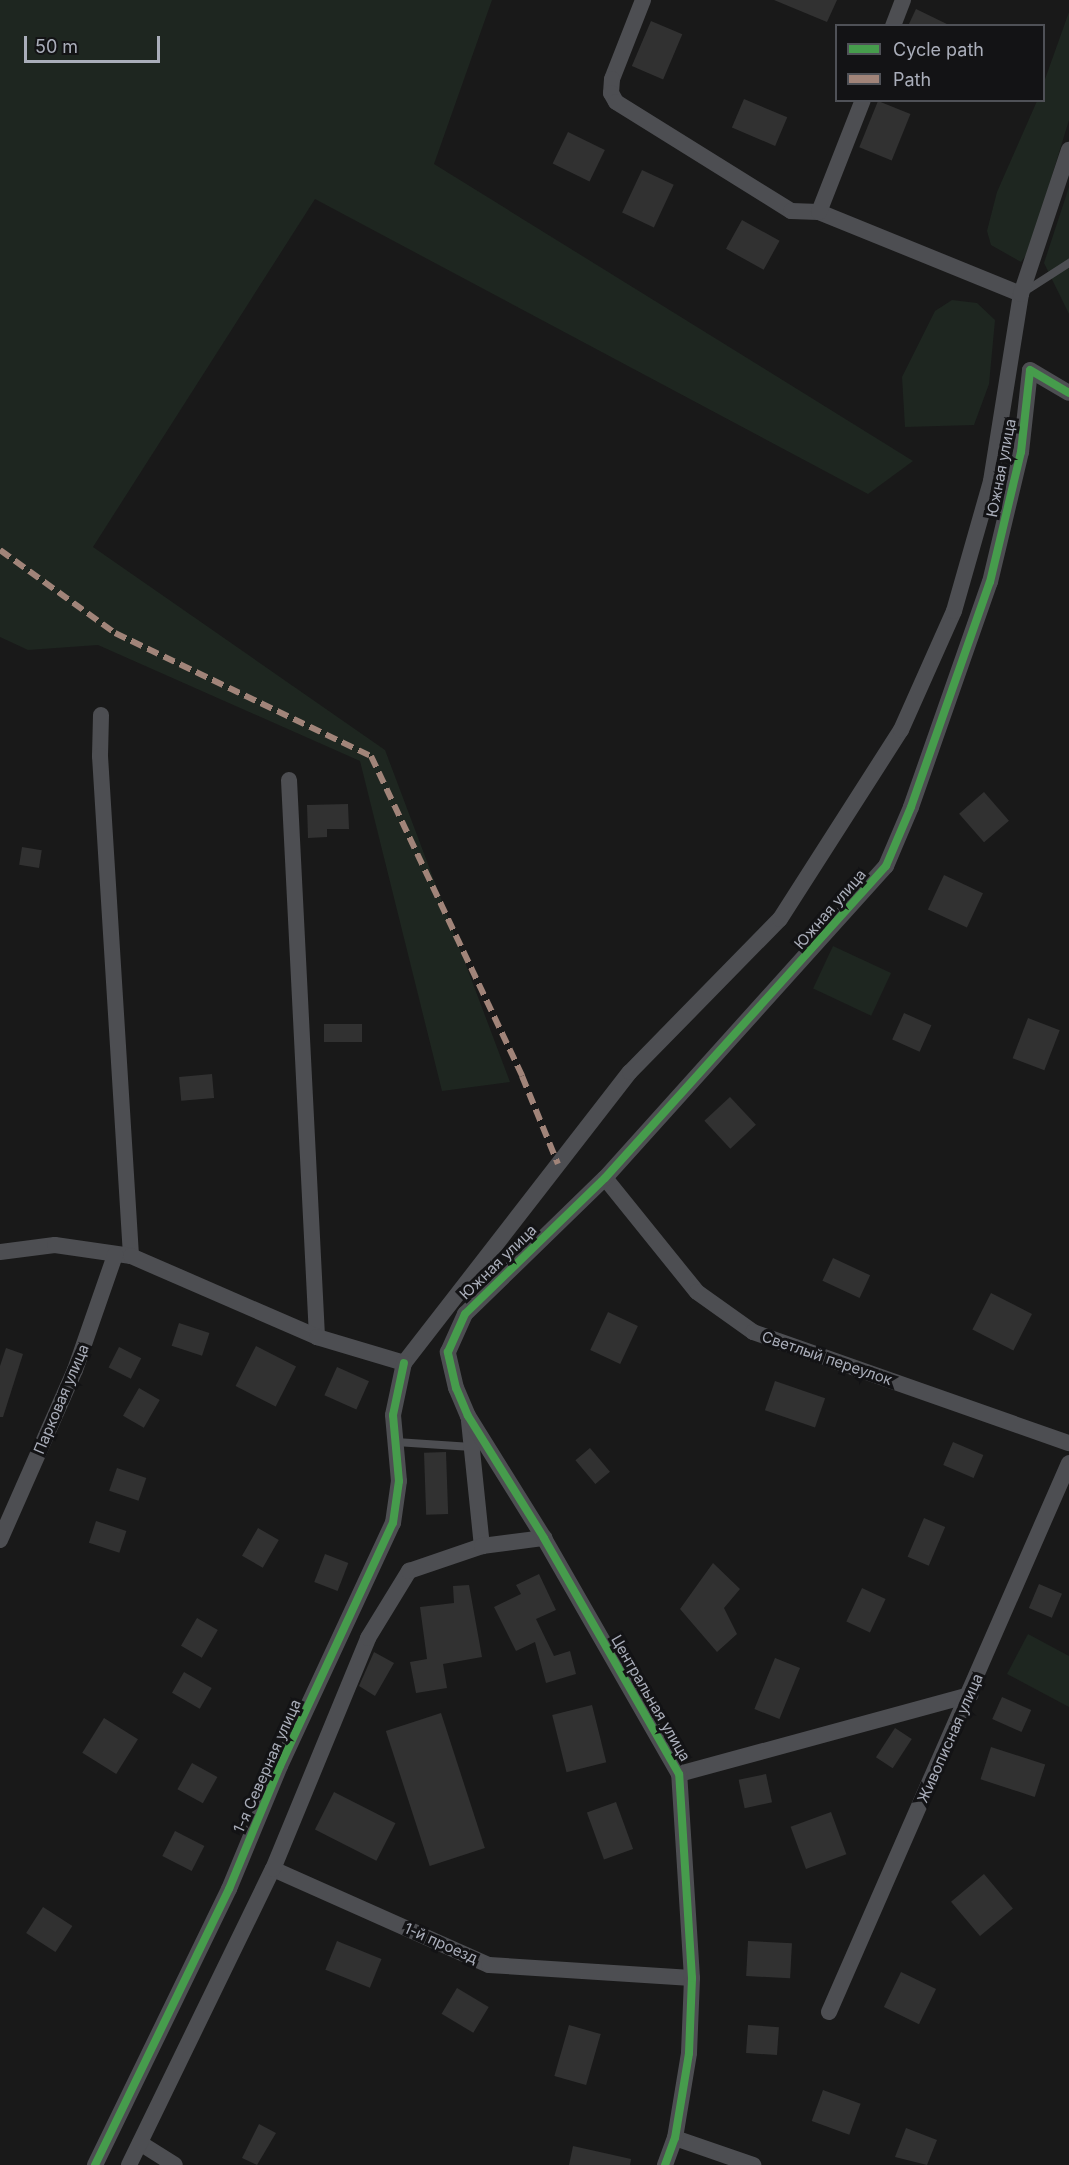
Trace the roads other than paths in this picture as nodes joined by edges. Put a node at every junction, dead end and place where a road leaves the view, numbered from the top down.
1 (643, 0) edge
2 (903, 0) edge
3 (894, 24) edge
4 (862, 102) edge
5 (1069, 150) edge
6 (819, 213) junction
7 (1069, 263) edge
8 (1021, 294) junction
9 (1069, 393) edge
10 (101, 715) dead end
11 (289, 780) dead end
12 (605, 1178) junction
13 (0, 1252) edge
14 (123, 1256) junction
15 (317, 1337) junction
16 (448, 1352) joint
17 (404, 1363) junction
18 (468, 1416) junction
19 (396, 1442) junction
20 (1069, 1443) edge
21 (472, 1447) junction
22 (1069, 1463) edge
23 (544, 1538) junction
24 (0, 1540) edge
25 (482, 1546) junction
26 (970, 1695) junction
27 (679, 1774) junction
28 (273, 1869) junction
29 (692, 1978) junction
30 (829, 2012) dead end
31 (675, 2138) junction
32 (140, 2143) junction
33 (95, 2165) edge
34 (129, 2165) edge
35 (175, 2165) edge
36 (665, 2165) edge
37 (753, 2165) edge

1 - 6 street
2 - 3 street
4 - 6 street
5 - 8 street
6 - 8 street
7 - 8 lane
8 - 17 street
9 - 12 street, Южная улица
10 - 14 street
11 - 15 street
12 - 16 street, Южная улица
12 - 20 street, Светлый переулок
13 - 14 street
14 - 15 street
14 - 24 street, Парковая улица
15 - 17 street
16 - 18 street, Центральная улица
17 - 19 street, 1-я Северная улица
18 - 21 street
18 - 23 street, Центральная улица
19 - 21 lane
19 - 33 street, 1-я Северная улица
21 - 25 street
22 - 26 street, Живописная улица
23 - 25 street
23 - 27 street, Центральная улица
25 - 28 street
26 - 27 street
26 - 30 street, Живописная улица
27 - 29 street, Центральная улица
28 - 29 street, 1-й проезд
28 - 32 street
29 - 31 street, Центральная улица
31 - 36 street, Центральная улица
31 - 37 street
32 - 34 street
32 - 35 street

